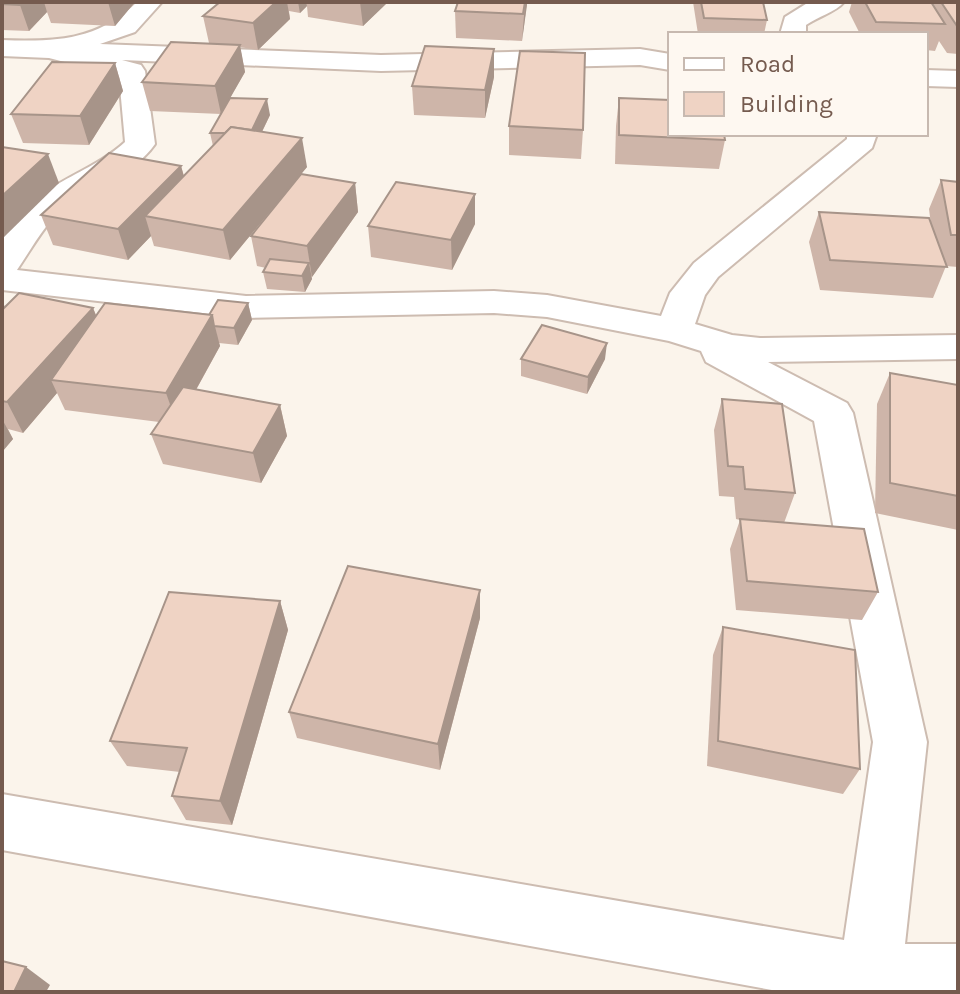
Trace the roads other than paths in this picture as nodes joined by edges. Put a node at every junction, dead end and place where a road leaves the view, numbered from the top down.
1 (150, 2) edge
2 (832, 2) edge
3 (793, 32) edge
4 (2, 48) edge
5 (54, 51) junction
6 (668, 62) edge
7 (928, 78) edge
8 (958, 79) edge
9 (862, 136) edge
10 (2, 267) edge
11 (2, 279) edge
12 (674, 330) junction
13 (958, 347) edge
14 (2, 822) edge
15 (958, 976) edge
16 (872, 984) edge

1 - 5 street
2 - 3 street
4 - 5 street
5 - 6 street
5 - 10 street
7 - 8 street
9 - 12 street
11 - 12 street
12 - 13 street
12 - 16 street
14 - 16 street
15 - 16 street

